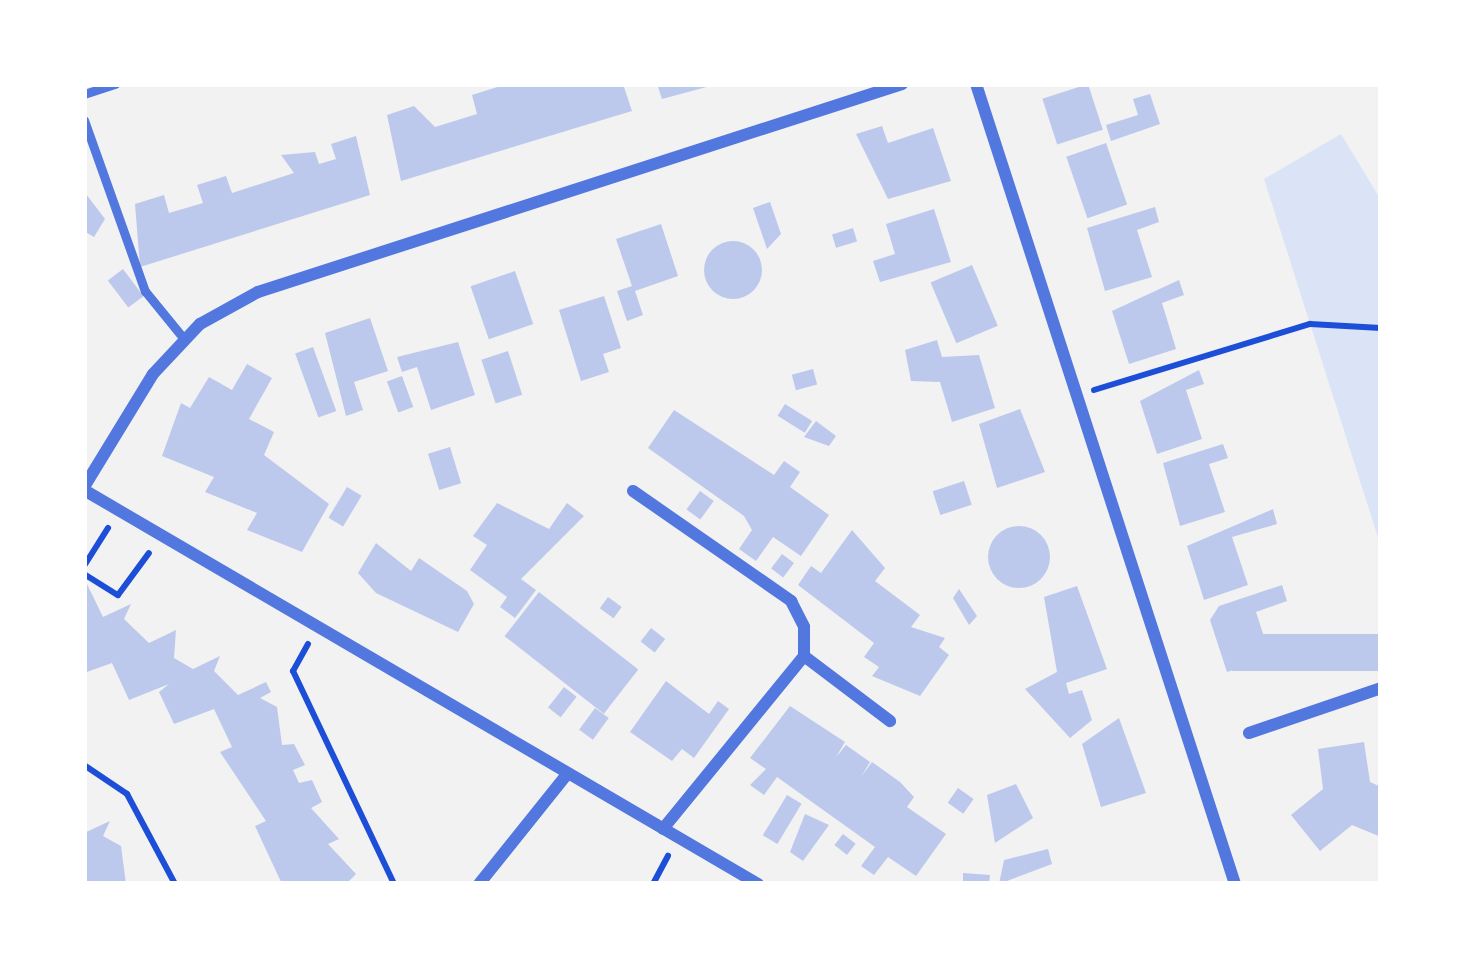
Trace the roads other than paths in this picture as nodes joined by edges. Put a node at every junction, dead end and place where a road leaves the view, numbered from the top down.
1 (115, 84) edge
2 (902, 84) edge
3 (976, 84) edge
4 (84, 94) edge
5 (84, 120) edge
6 (185, 340) junction
7 (84, 488) edge
8 (632, 491) dead end
9 (804, 656) junction
10 (1381, 688) edge
11 (890, 721) dead end
12 (1250, 733) dead end
13 (568, 773) junction
14 (663, 829) junction
15 (479, 884) edge
16 (758, 884) edge
17 (1235, 884) edge

1 - 4 lane
2 - 6 street
3 - 17 street
5 - 6 lane
6 - 7 street
7 - 13 street
8 - 9 street
9 - 11 street
9 - 14 street
10 - 12 street
13 - 14 street
13 - 15 street
14 - 16 street

